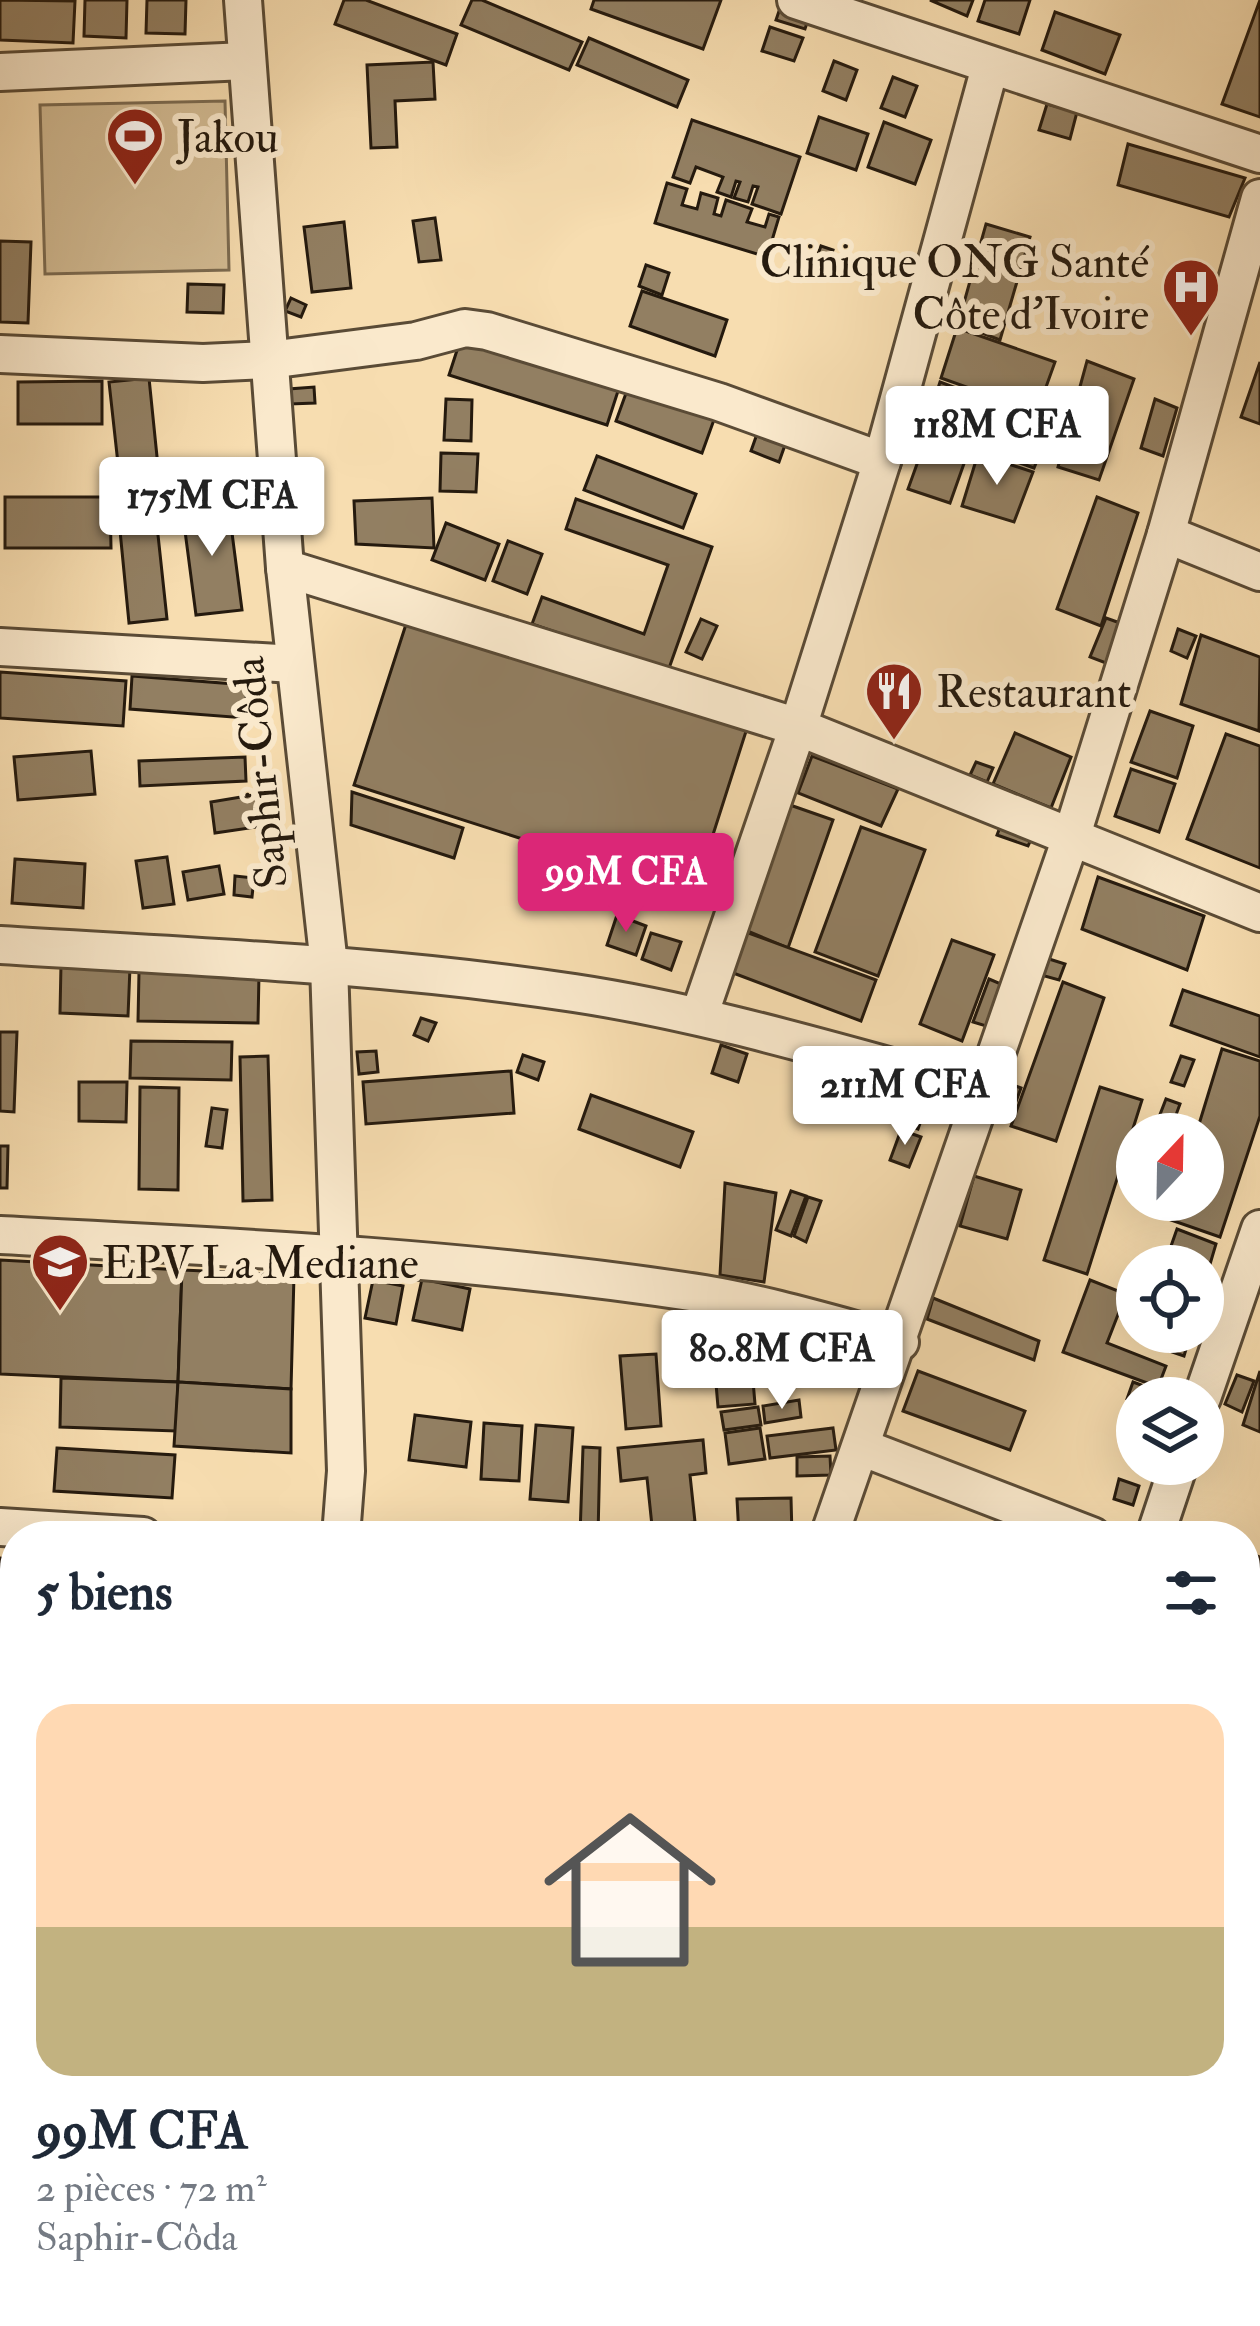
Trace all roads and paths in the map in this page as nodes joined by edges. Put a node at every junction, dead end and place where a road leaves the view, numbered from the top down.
1 (243, 0) edge
2 (796, 0) edge
3 (246, 61) junction
4 (991, 67) junction
5 (0, 72) edge
6 (1260, 154) edge
7 (1260, 198) edge
8 (0, 353) edge
9 (269, 360) junction
10 (882, 461) junction
11 (1166, 535) junction
12 (286, 568) junction
13 (1260, 572) edge
14 (0, 647) edge
15 (296, 664) junction
16 (798, 727) junction
17 (1072, 836) junction
18 (1260, 913) edge
19 (0, 945) edge
20 (329, 965) junction
21 (699, 1016) junction
22 (983, 1092) junction
23 (1260, 1229) edge
24 (0, 1235) edge
25 (339, 1252) junction
26 (900, 1342) junction
27 (1209, 1377) edge
28 (861, 1448) junction
29 (1172, 1485) edge
30 (342, 1521) edge
31 (835, 1521) edge
32 (1053, 1521) edge
33 (1160, 1521) edge

1 - 3 street, Saphir-Côda
2 - 4 street
3 - 5 street
3 - 9 street, Saphir-Côda
4 - 6 street
4 - 10 street
7 - 11 street
8 - 9 street
9 - 10 street
9 - 12 street, Saphir-Côda
10 - 16 street
11 - 13 street
11 - 17 street
12 - 15 street, Saphir-Côda
12 - 16 street
14 - 15 street
15 - 20 street, Saphir-Côda
16 - 17 street
16 - 21 street
17 - 18 street
17 - 22 street
19 - 20 street
20 - 21 street
20 - 25 street, Saphir-Côda
21 - 22 street
22 - 26 street
23 - 27 street
24 - 25 street
25 - 26 street
25 - 30 street, Saphir-Côda
26 - 28 street
28 - 31 street
28 - 32 street
29 - 33 street

